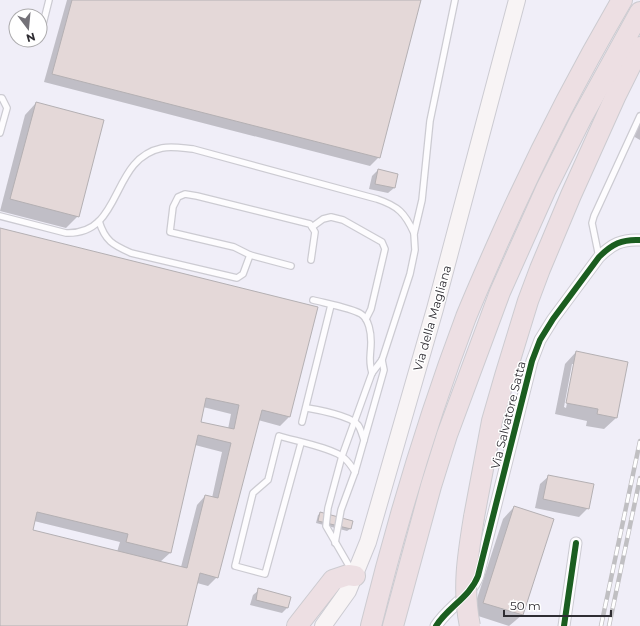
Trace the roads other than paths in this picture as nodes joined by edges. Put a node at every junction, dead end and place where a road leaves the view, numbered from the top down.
1 (455, 0) edge
2 (517, 0) edge
3 (622, 0) edge
4 (640, 12) edge
5 (640, 47) edge
6 (0, 98) edge
7 (640, 116) edge
8 (0, 133) edge
9 (0, 216) edge
10 (99, 221) junction
11 (312, 227) junction
12 (414, 234) junction
13 (640, 240) edge
14 (250, 255) junction
15 (599, 257) junction
16 (311, 260) dead end
17 (291, 266) dead end
18 (313, 300) dead end
19 (331, 305) junction
20 (366, 319) junction
21 (382, 360) junction
22 (372, 372) junction
23 (307, 408) junction
24 (302, 422) dead end
25 (355, 422) junction
26 (364, 440) junction
27 (301, 443) junction
28 (342, 456) junction
29 (355, 472) junction
30 (336, 543) junction
31 (576, 543) dead end
32 (355, 576) junction
33 (297, 626) edge
34 (323, 626) edge
35 (371, 626) edge
36 (393, 626) edge
37 (436, 626) edge
38 (470, 626) edge
39 (564, 626) edge

1 - 12 lane
2 - 32 main road, Via della Magliana
3 - 35 highway
4 - 36 highway
5 - 38 highway, bridge
6 - 8 lane
7 - 15 lane
9 - 10 lane
10 - 12 lane
10 - 14 lane
11 - 14 lane
11 - 16 lane
11 - 20 lane
12 - 21 lane
13 - 15 street, Via Salvatore Satta
14 - 17 lane
15 - 37 street, Via Salvatore Satta
18 - 19 lane
19 - 20 lane
19 - 23 lane
20 - 22 lane
21 - 22 lane
21 - 26 lane
22 - 25 lane
23 - 24 lane
23 - 25 lane
25 - 26 lane
25 - 28 lane
26 - 29 lane
27 - 27 lane
27 - 28 lane
28 - 29 lane
28 - 30 lane
29 - 30 lane
30 - 32 lane
31 - 39 street
32 - 33 highway
32 - 34 main road, Via della Magliana

